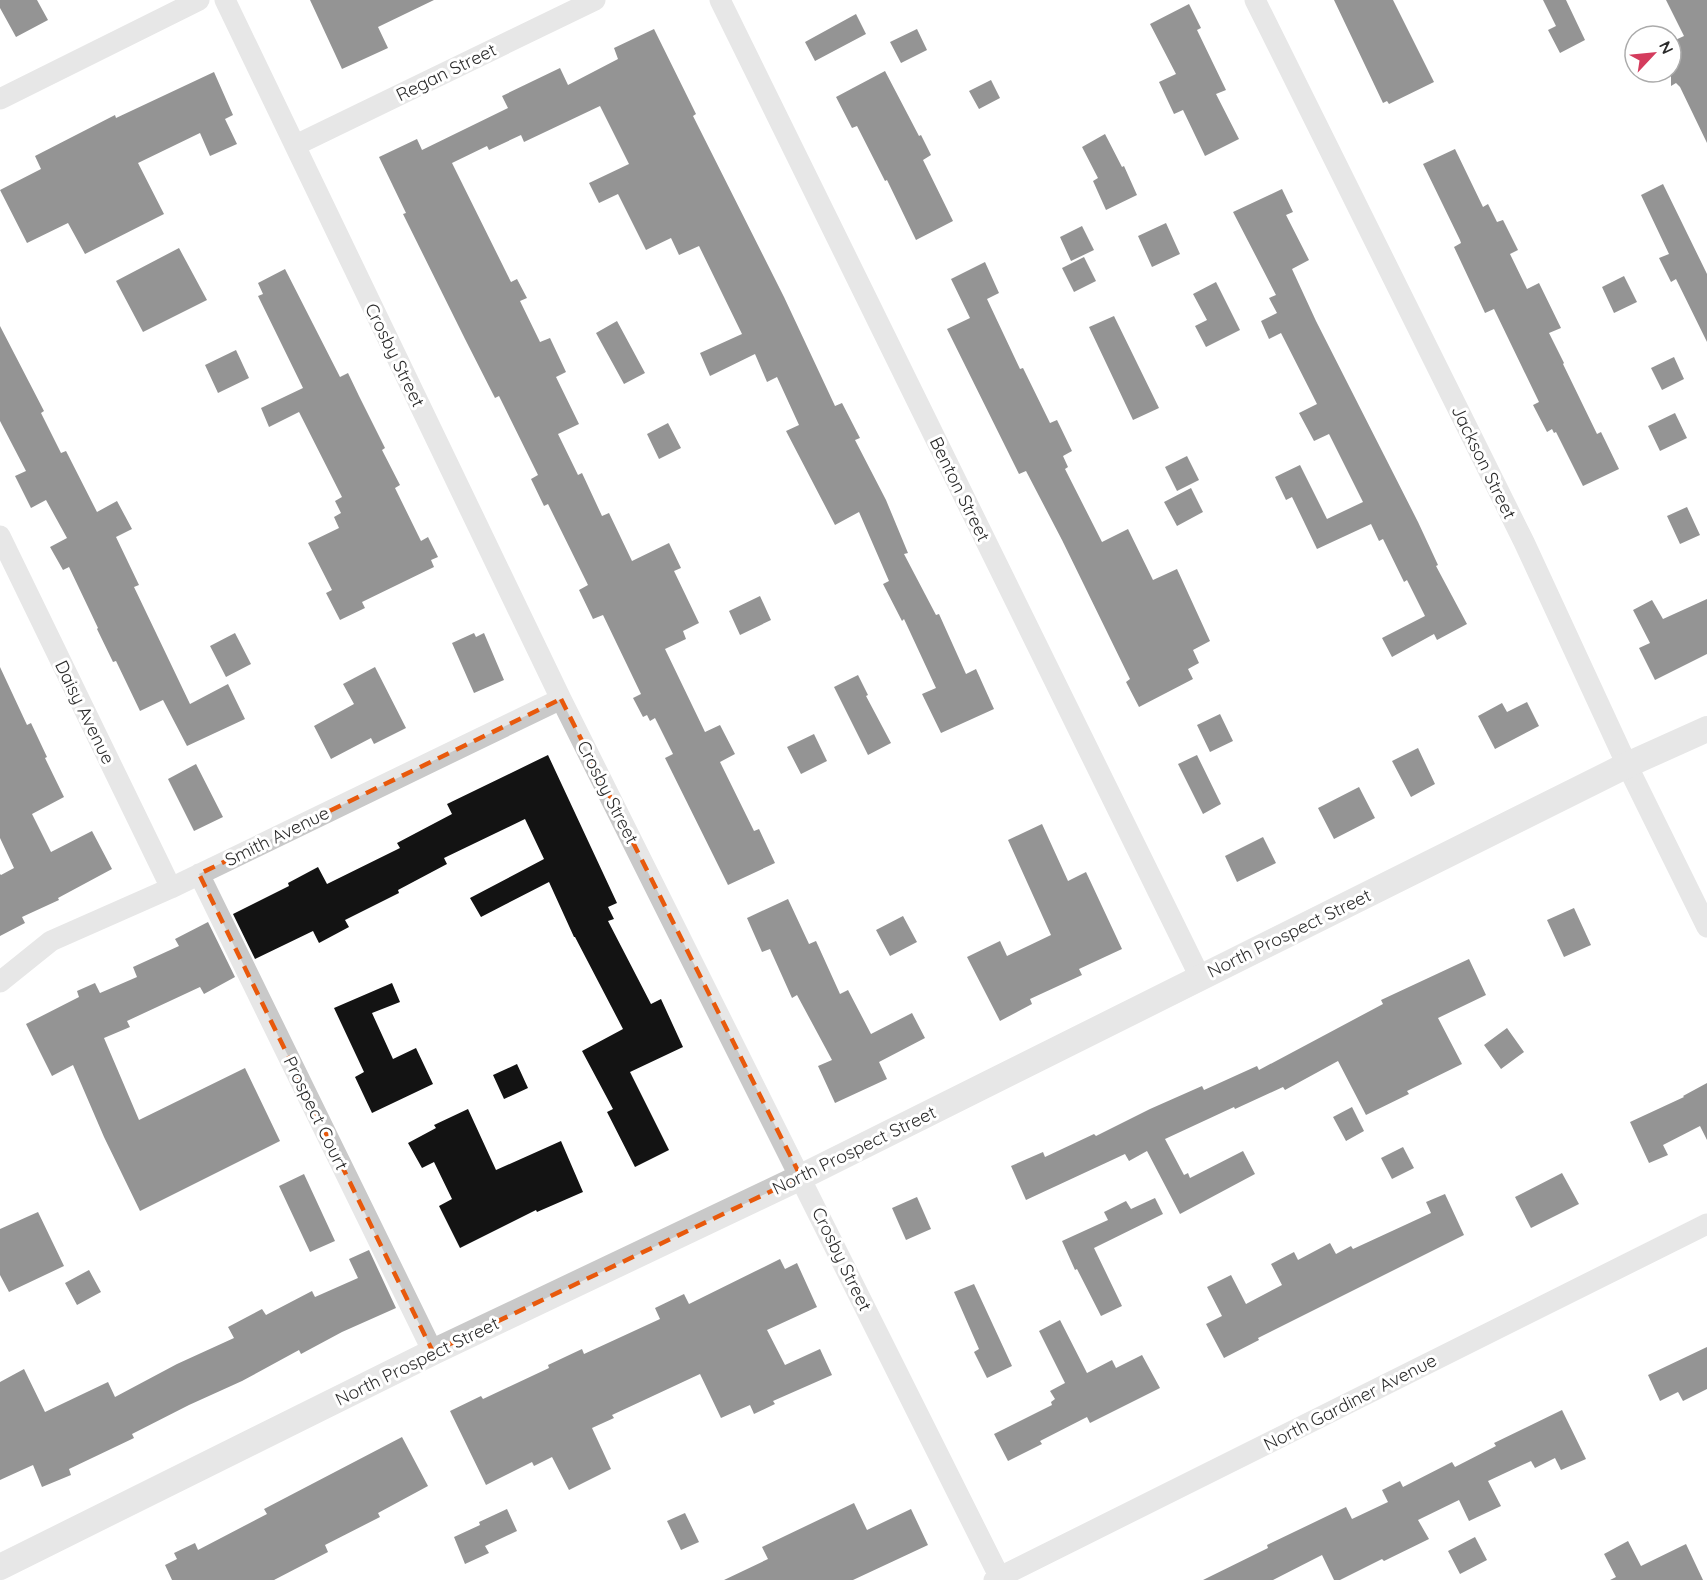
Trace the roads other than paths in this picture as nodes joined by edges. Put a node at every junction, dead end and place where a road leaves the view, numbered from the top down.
1 (199, 0) edge
2 (225, 0) edge
3 (595, 0) edge
4 (720, 0) edge
5 (1255, 0) edge
6 (0, 99) edge
7 (296, 145) junction
8 (0, 536) edge
9 (561, 699) junction
10 (1707, 729) edge
11 (1627, 765) junction
12 (199, 874) junction
13 (171, 888) junction
14 (1707, 927) edge
15 (1200, 977) junction
16 (0, 982) edge
17 (801, 1177) junction
18 (1707, 1224) edge
19 (433, 1352) junction
20 (0, 1567) edge
21 (998, 1579) edge

1 - 6 street
2 - 7 street, Crosby Street
3 - 7 street, Regan Street
4 - 15 street, Benton Street
5 - 11 street, Jackson Street
7 - 9 street, Crosby Street
8 - 13 street, Daisy Avenue
9 - 12 street, Smith Avenue
9 - 17 street, Crosby Street
10 - 11 street, North Prospect Street
11 - 14 street, Jackson Street
11 - 15 street, North Prospect Street
12 - 13 street, Smith Avenue
12 - 19 street, Prospect Court
13 - 16 street, Smith Avenue
15 - 17 street, North Prospect Street
17 - 19 street, North Prospect Street
17 - 21 street, Crosby Street
18 - 21 street, North Gardiner Avenue
19 - 20 street, North Prospect Street

